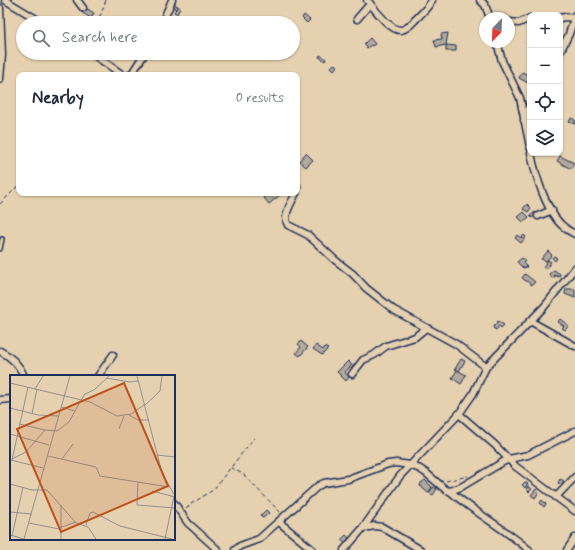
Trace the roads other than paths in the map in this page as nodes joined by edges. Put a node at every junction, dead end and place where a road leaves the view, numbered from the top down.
1 (5, 0) edge
2 (77, 0) edge
3 (172, 0) edge
4 (432, 0) edge
5 (480, 0) edge
6 (368, 2) edge
7 (83, 8) dead end
8 (0, 10) edge
9 (488, 12) edge
10 (32, 16) edge
11 (165, 16) edge
12 (574, 16) edge
13 (563, 18) edge
14 (357, 19) dead end
15 (527, 19) edge
16 (515, 22) edge
17 (498, 48) edge
18 (562, 48) edge
19 (101, 60) edge
20 (141, 60) edge
21 (119, 72) edge
22 (133, 72) edge
23 (0, 79) edge
24 (527, 112) edge
25 (524, 120) junction
26 (527, 134) edge
27 (532, 156) edge
28 (295, 196) edge
29 (552, 210) junction
30 (538, 216) dead end
31 (575, 234) edge
32 (2, 239) dead end
33 (0, 249) edge
34 (575, 268) edge
35 (530, 321) junction
36 (426, 328) junction
37 (575, 346) edge
38 (0, 351) edge
39 (113, 355) dead end
40 (486, 367) junction
41 (352, 374) dead end
42 (24, 375) edge
43 (99, 375) edge
44 (10, 399) edge
45 (0, 400) edge
46 (459, 414) junction
47 (575, 431) edge
48 (509, 459) junction
49 (410, 465) junction
50 (575, 477) edge
51 (450, 490) junction
52 (556, 497) junction
53 (175, 505) edge
54 (575, 511) edge
55 (279, 522) junction
56 (363, 528) junction
57 (575, 538) edge
58 (218, 550) edge
59 (235, 550) edge
60 (313, 550) edge
61 (344, 550) edge
62 (421, 550) edge
63 (529, 550) edge
64 (567, 550) edge

1 - 10 street
2 - 7 street
3 - 11 street
4 - 6 street
5 - 9 street
6 - 14 street
8 - 23 street
12 - 13 street
12 - 18 street
15 - 16 street
17 - 25 street
19 - 21 street
20 - 22 street
24 - 25 street
25 - 26 street
27 - 29 street
28 - 36 street
29 - 30 street
29 - 31 street
32 - 33 lane
34 - 35 street
35 - 37 street
35 - 40 street
36 - 40 street
36 - 41 street
38 - 42 street
39 - 43 street
40 - 46 street
44 - 45 street
46 - 48 street
46 - 49 street
47 - 48 street
48 - 51 street
48 - 52 street
49 - 51 street
49 - 55 street
49 - 56 street
50 - 52 street
51 - 63 street
52 - 54 street
53 - 58 street
55 - 59 street
55 - 60 street
56 - 61 street
56 - 62 street
57 - 64 street

